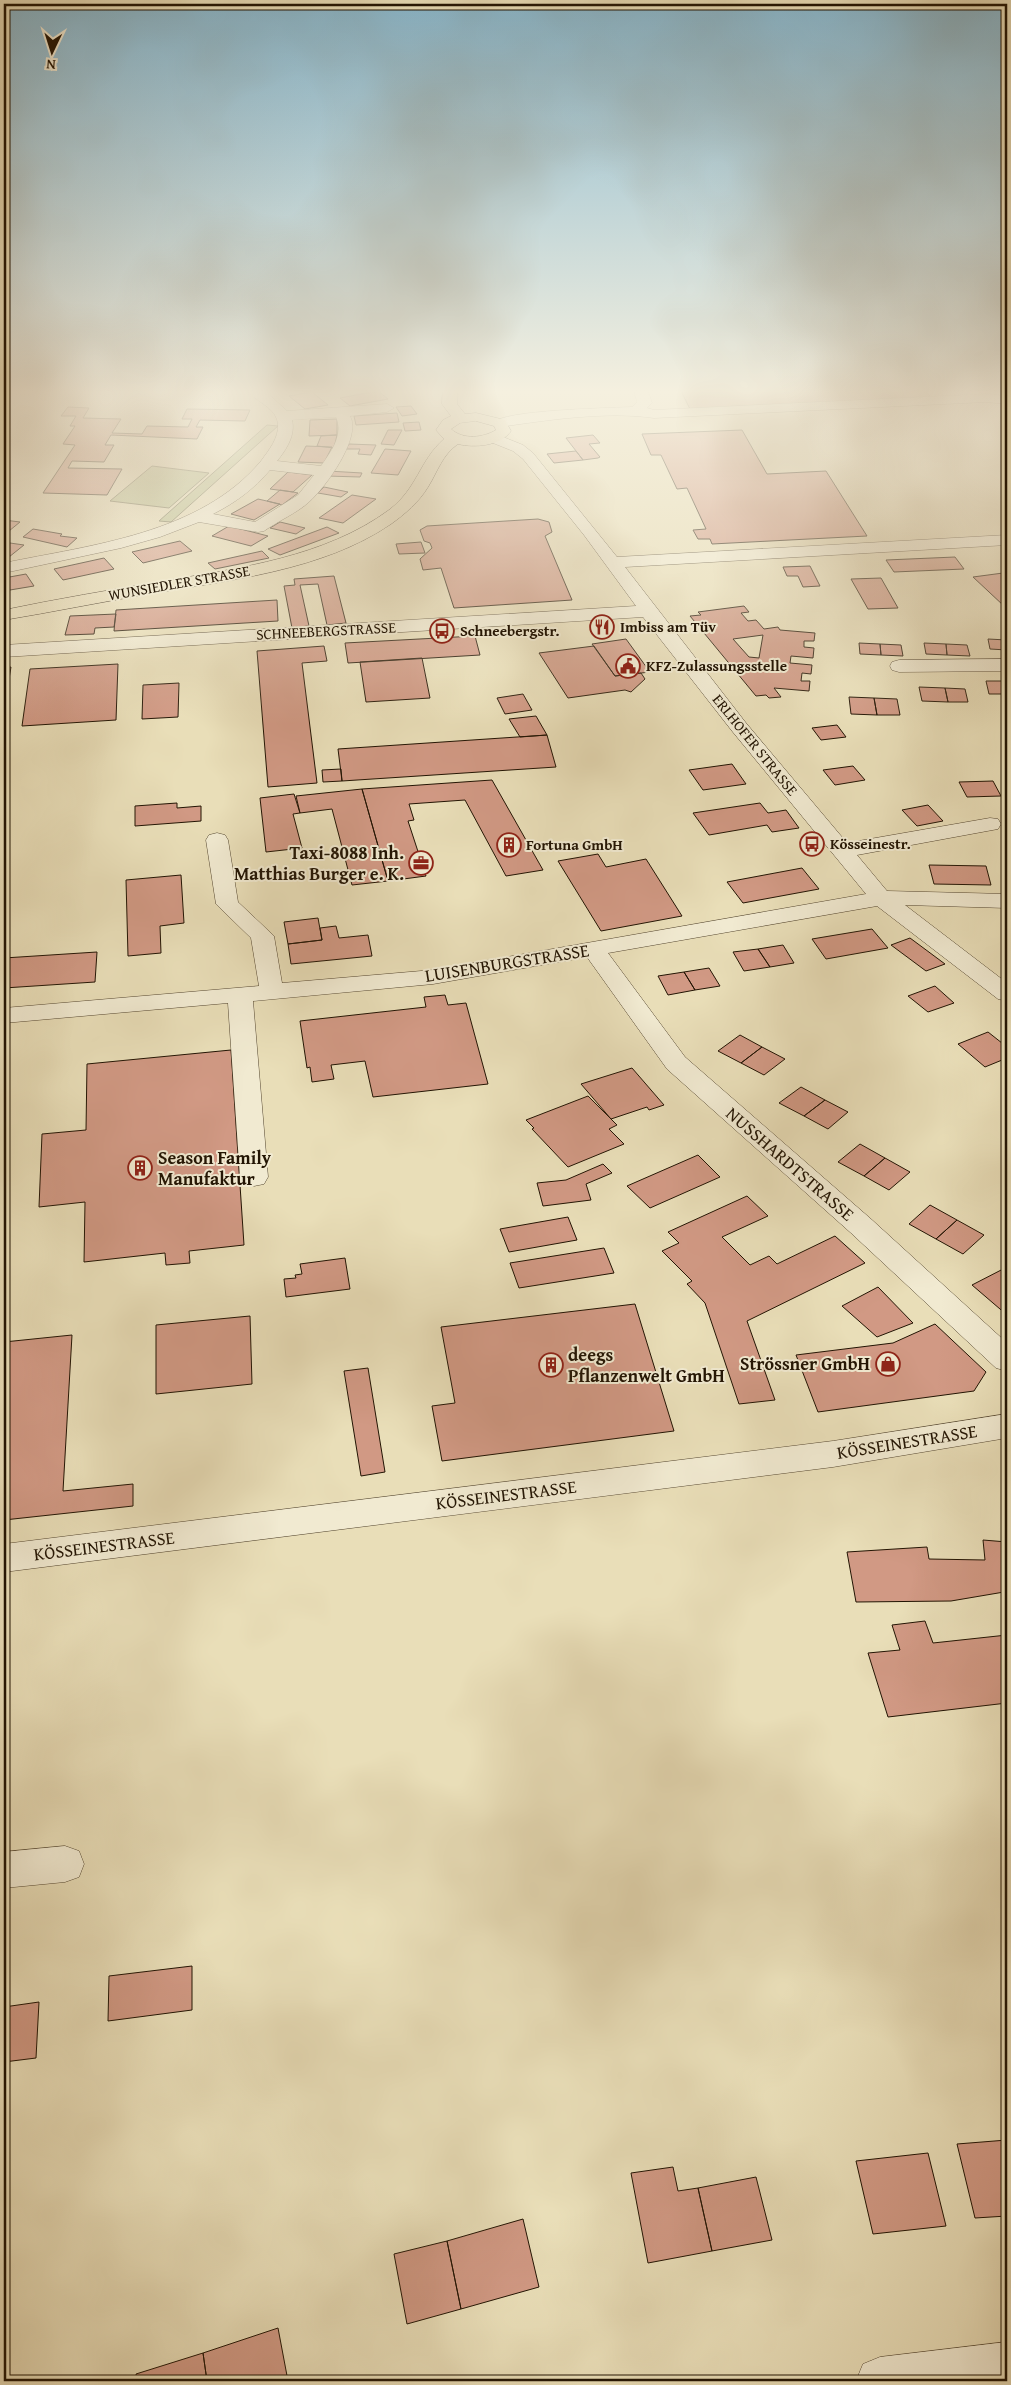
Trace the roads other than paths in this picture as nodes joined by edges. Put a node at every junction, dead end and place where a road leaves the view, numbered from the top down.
1 (223, 502) edge
2 (297, 502) edge
3 (406, 502) edge
4 (566, 502) edge
5 (196, 516) junction
6 (1007, 541) edge
7 (614, 562) junction
8 (4, 568) edge
9 (648, 611) junction
10 (4, 615) edge
11 (4, 651) edge
12 (1007, 665) edge
13 (899, 666) dead end
14 (990, 824) dead end
15 (217, 840) dead end
16 (842, 851) junction
17 (880, 898) junction
18 (1007, 901) edge
19 (593, 949) junction
20 (272, 992) junction
21 (1007, 994) edge
22 (240, 995) junction
23 (4, 1016) edge
24 (254, 1177) dead end
25 (1007, 1360) edge
26 (1007, 1426) edge
27 (4, 1558) edge
28 (65, 1864) dead end
29 (4, 1870) edge
30 (1007, 2365) edge
31 (880, 2381) edge

1 - 5 street
2 - 5 street
3 - 10 main road, WUNSIEDLER STRASSE
4 - 7 street, ERLHOFER STRASSE
5 - 8 street
6 - 7 street
7 - 9 street, ERLHOFER STRASSE
9 - 11 street, SCHNEEBERGSTRASSE
9 - 16 street, ERLHOFER STRASSE
12 - 13 street
14 - 16 street
15 - 20 street
16 - 17 street, ERLHOFER STRASSE
17 - 18 street, LUISENBURGSTRASSE
17 - 19 street, LUISENBURGSTRASSE
17 - 21 street, ERLHOFER STRASSE
19 - 20 street, LUISENBURGSTRASSE
19 - 25 street, NUSSHARDTSTRASSE
20 - 22 street, LUISENBURGSTRASSE
22 - 23 street, LUISENBURGSTRASSE
22 - 24 street
26 - 27 street, KÖSSEINESTRASSE
28 - 29 street
30 - 31 street

